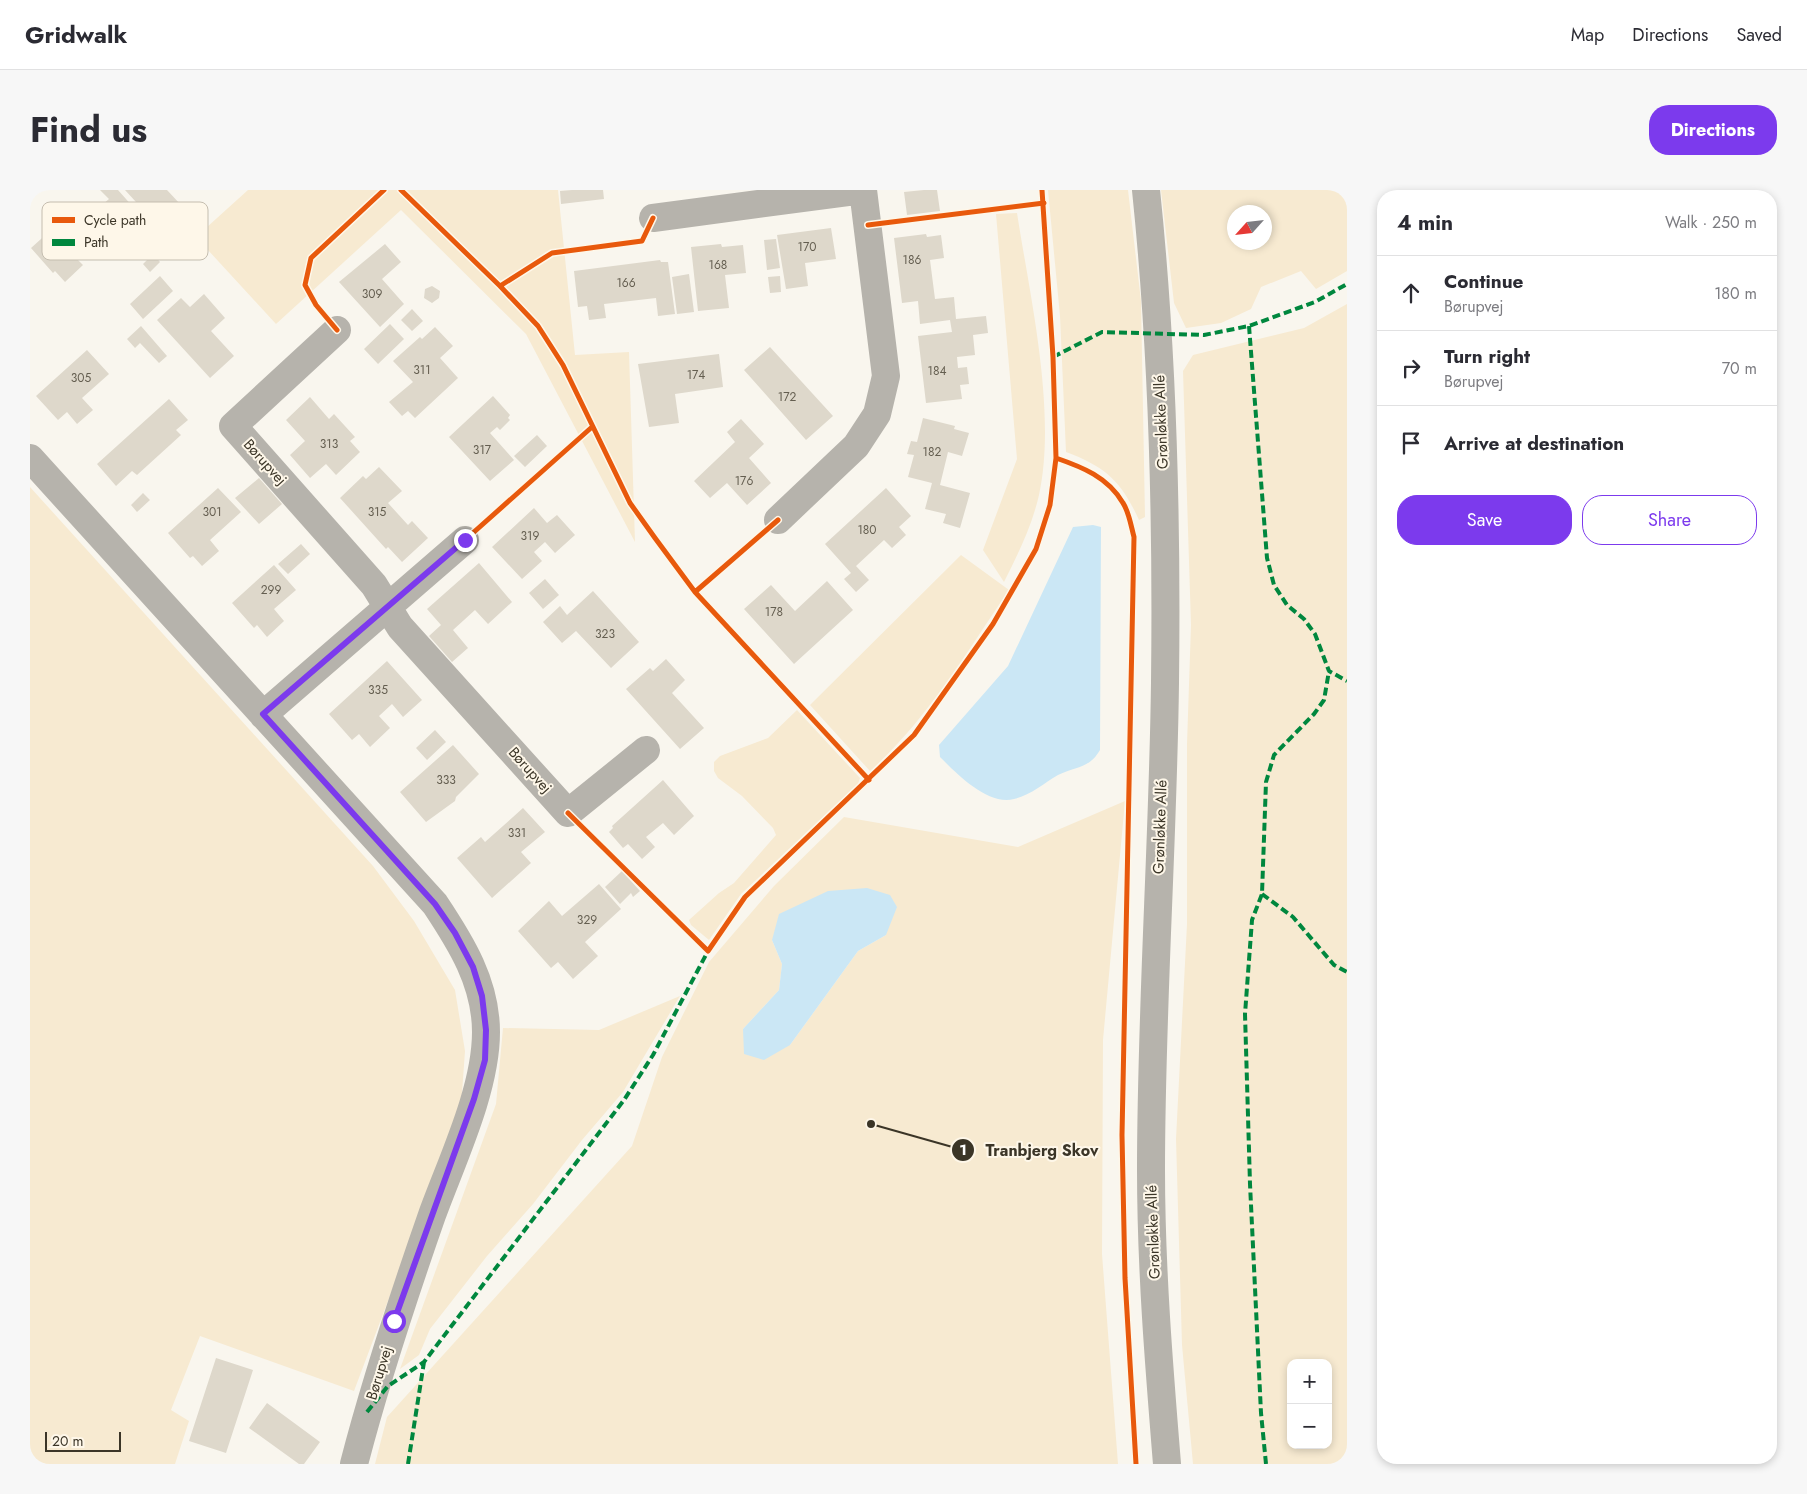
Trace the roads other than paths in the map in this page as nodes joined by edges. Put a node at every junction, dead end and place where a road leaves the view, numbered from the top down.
1 (863, 190) edge
2 (1146, 190) edge
3 (653, 218) dead end
4 (338, 330) dead end
5 (30, 458) edge
6 (778, 520) dead end
7 (465, 540) dead end
8 (387, 606) junction
9 (263, 714) junction
10 (646, 750) dead end
11 (354, 1464) edge
12 (1167, 1464) edge

1 - 3 street
1 - 6 street
2 - 12 street, Grønløkke Allé
4 - 8 street, Børupvej
5 - 9 street, Børupvej
7 - 8 street
8 - 9 street
8 - 10 street, Børupvej
9 - 11 street, Børupvej

